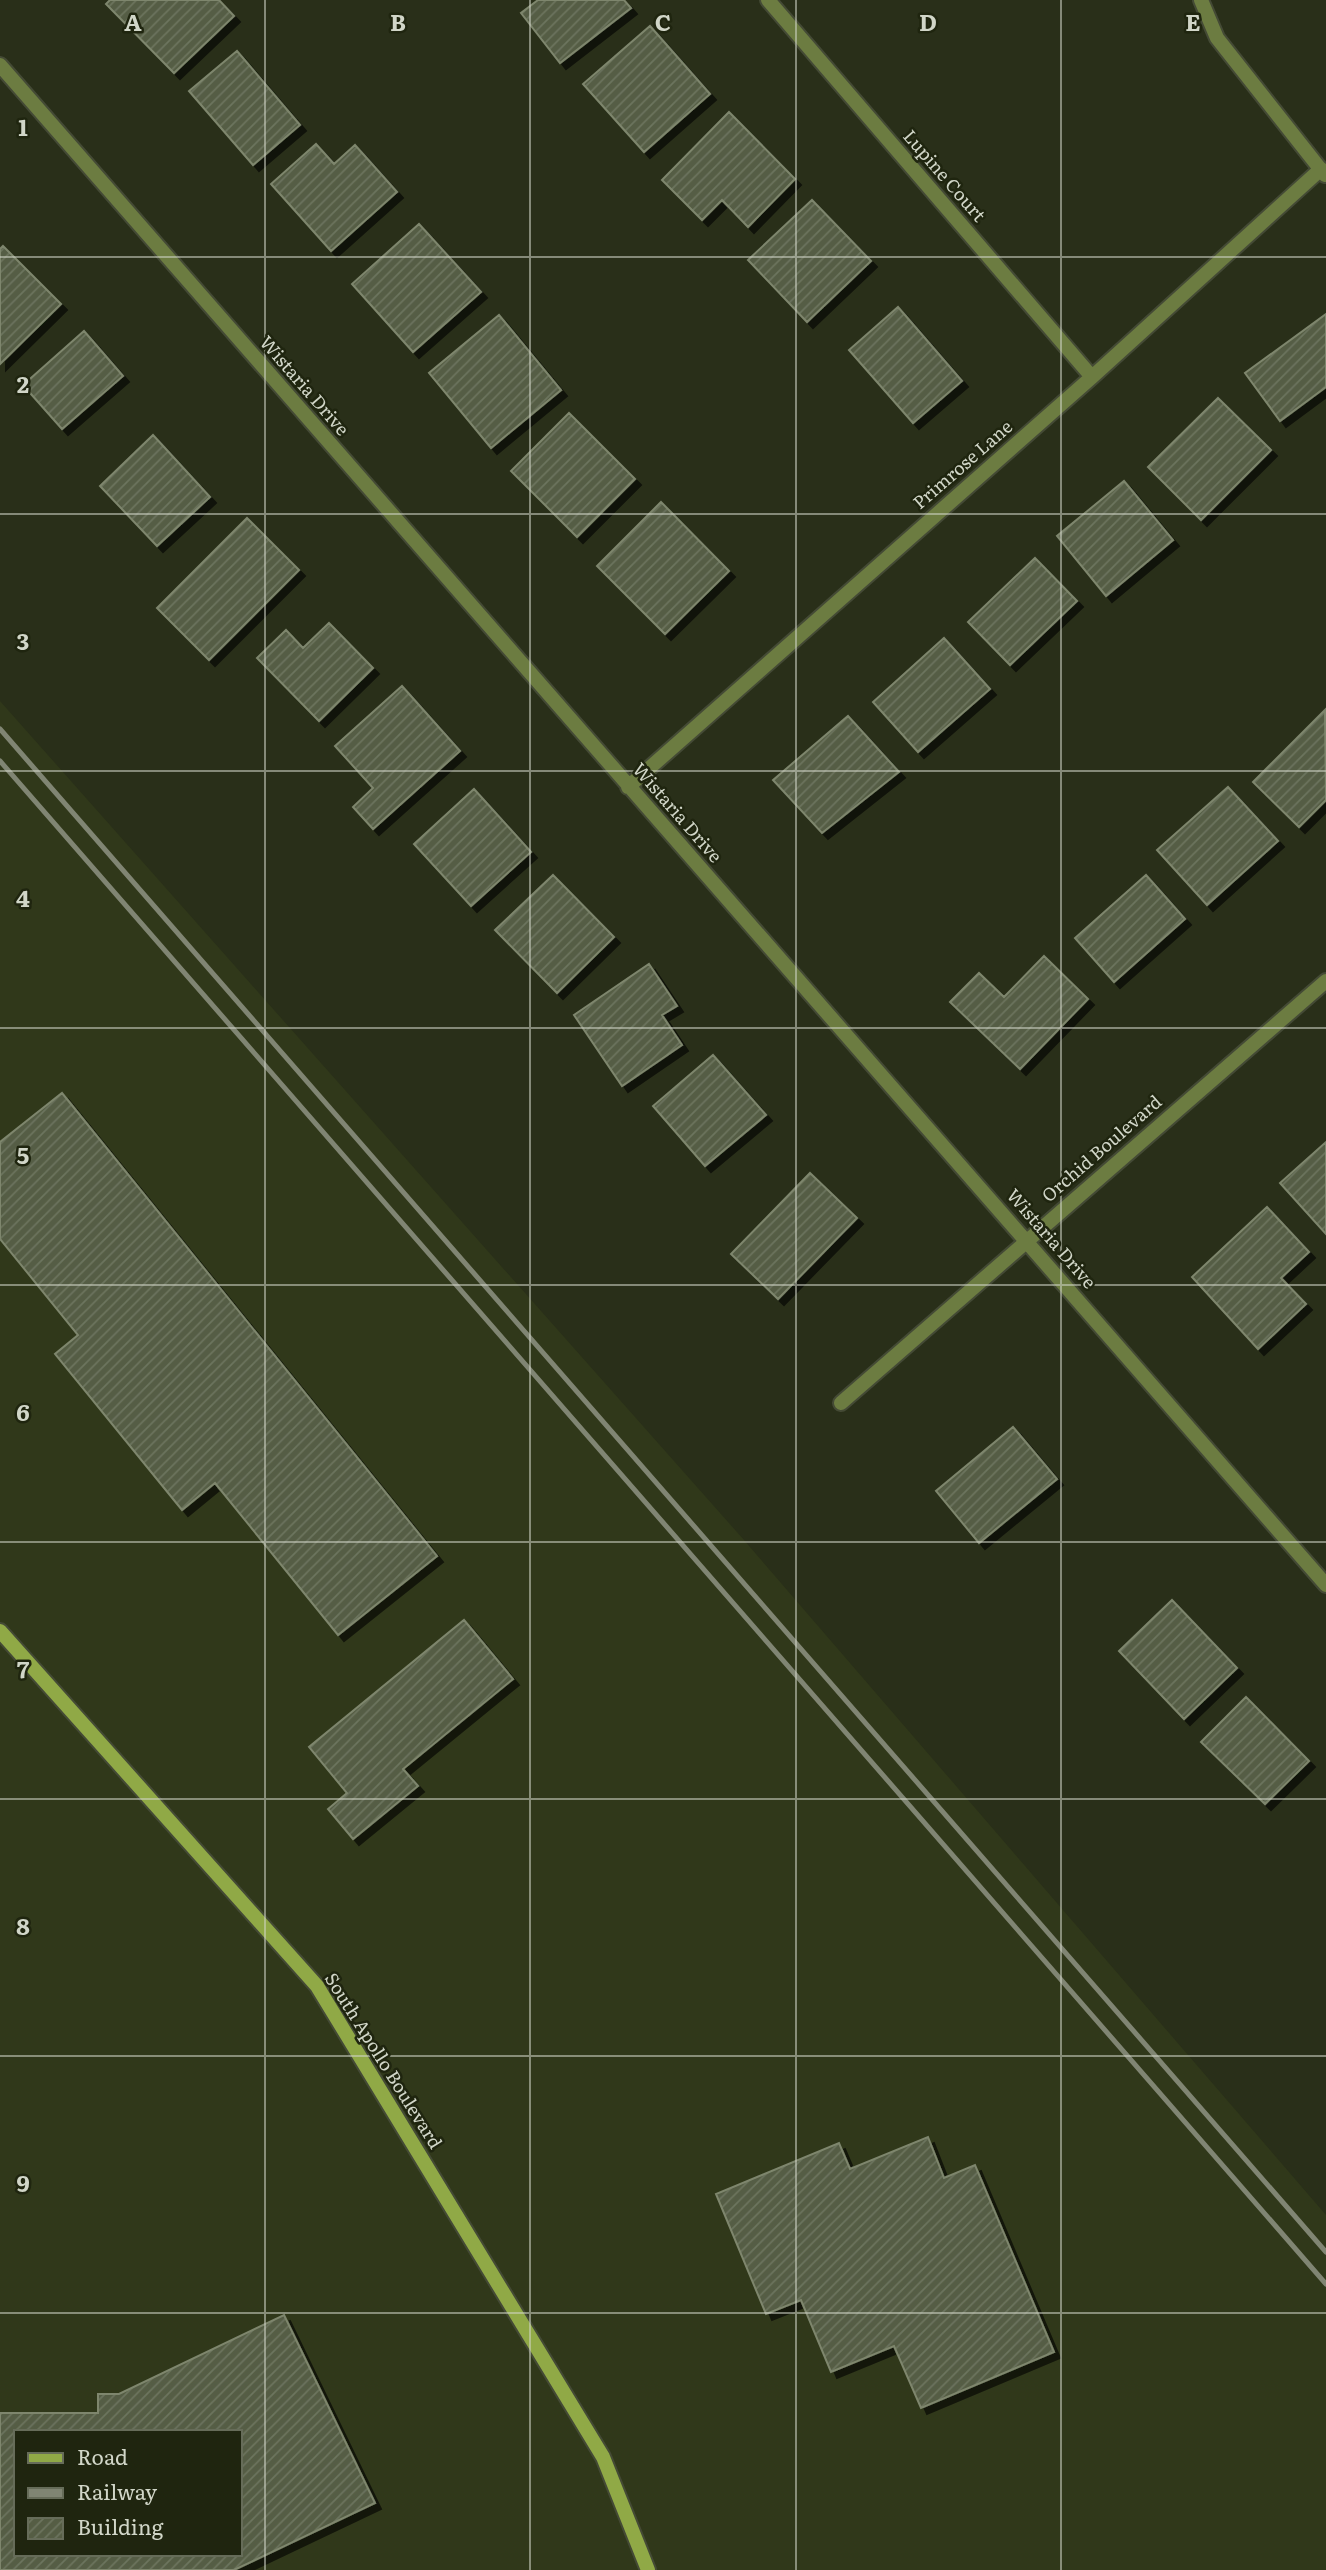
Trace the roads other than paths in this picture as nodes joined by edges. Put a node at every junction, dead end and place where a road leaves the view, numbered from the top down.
1 (768, 0) edge
2 (1201, 0) edge
3 (0, 65) edge
4 (1323, 172) edge
5 (1092, 377) junction
6 (628, 787) junction
7 (1326, 981) edge
8 (1027, 1240) junction
9 (841, 1402) dead end
10 (1326, 1585) edge
11 (0, 1632) edge
12 (648, 2570) edge

1 - 5 street, Lupine Court
2 - 4 street
3 - 6 street, Wistaria Drive
4 - 5 street, Primrose Lane
5 - 6 street, Primrose Lane
6 - 8 street, Wistaria Drive
7 - 8 street, Orchid Boulevard
8 - 9 street, Orchid Boulevard
8 - 10 street, Wistaria Drive
11 - 12 street, South Apollo Boulevard

